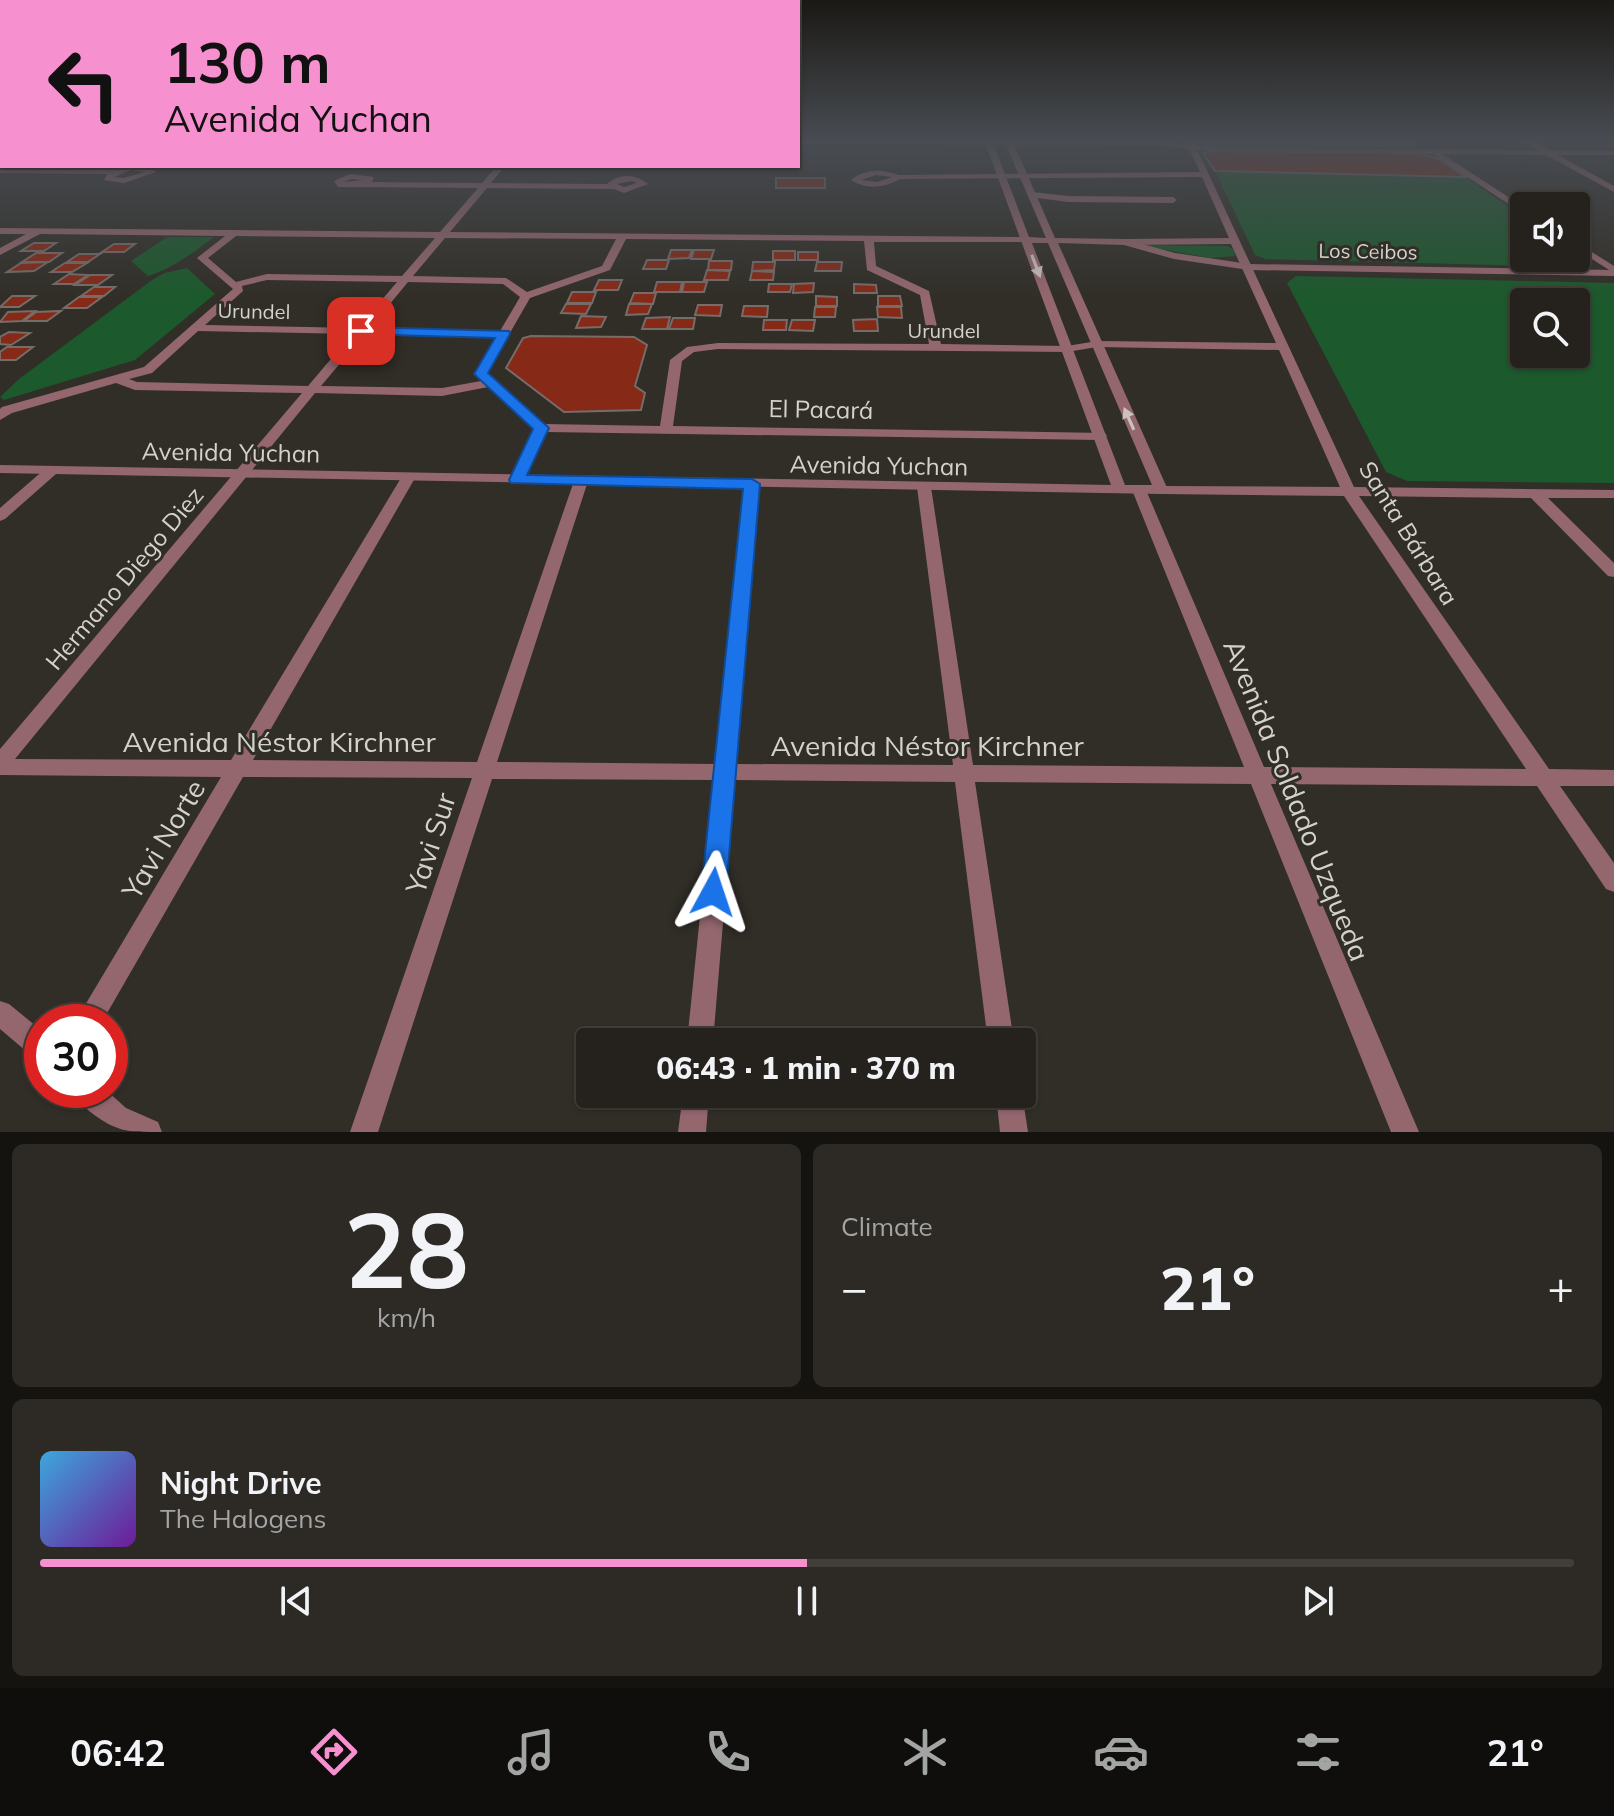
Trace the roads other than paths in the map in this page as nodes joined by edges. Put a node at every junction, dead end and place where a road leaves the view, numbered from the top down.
1 (478, 193) edge
2 (1009, 193) edge
3 (1214, 193) edge
4 (1032, 195) joint
5 (1173, 200) dead end
6 (0, 231) edge
7 (40, 231) junction
8 (234, 233) junction
9 (442, 235) junction
10 (622, 237) junction
11 (869, 239) junction
12 (1026, 240) junction
13 (1052, 240) junction
14 (1236, 241) junction
15 (1124, 242) junction
16 (0, 252) edge
17 (1590, 255) edge
18 (1249, 267) junction
19 (1614, 271) edge
20 (405, 279) junction
21 (235, 285) junction
22 (526, 296) junction
23 (196, 328) junction
24 (361, 331) junction
25 (504, 334) junction
26 (1097, 344) junction
27 (1284, 347) junction
28 (936, 348) junction
29 (1067, 349) junction
30 (120, 380) junction
31 (490, 383) junction
32 (311, 390) junction
33 (0, 416) edge
34 (666, 427) junction
35 (541, 428) junction
36 (1100, 436) junction
37 (0, 469) edge
38 (51, 471) junction
39 (239, 475) junction
40 (408, 478) junction
41 (517, 480) junction
42 (581, 481) junction
43 (752, 484) junction
44 (924, 487) junction
45 (1140, 490) junction
46 (1349, 492) junction
47 (1535, 493) junction
48 (1614, 494) edge
49 (0, 516) edge
50 (1614, 572) edge
51 (0, 765) edge
52 (237, 769) junction
53 (483, 770) junction
54 (724, 772) junction
55 (965, 773) junction
56 (1256, 775) junction
57 (1541, 777) junction
58 (1614, 778) edge
59 (1614, 882) edge
60 (99, 1004) edge
61 (0, 1013) edge
62 (701, 1028) edge
63 (999, 1028) edge
64 (24, 1033) edge
65 (106, 1108) edge
66 (695, 1108) edge
67 (1011, 1108) edge
68 (148, 1132) edge
69 (364, 1132) edge
70 (692, 1132) edge
71 (1014, 1132) edge
72 (1405, 1132) edge

1 - 9 street, Hermano Diego Diez
2 - 12 street, Avenida Soldado Uzqueda
3 - 14 street, Santa Bárbara
4 - 5 street
4 - 13 street, Avenida Soldado Uzqueda
6 - 7 street, Los Ceibos
7 - 8 street, Los Ceibos
7 - 16 street
8 - 9 street, Los Ceibos
8 - 21 street
9 - 10 street, Los Ceibos
9 - 20 street, Hermano Diego Diez
10 - 11 street, Los Ceibos
10 - 22 street
11 - 12 street, Los Ceibos
11 - 28 street
12 - 13 street, Los Ceibos
12 -> 29 street, Avenida Soldado Uzqueda
13 - 15 street, Los Ceibos
13 - 26 street, Avenida Soldado Uzqueda
14 - 15 street, Los Ceibos
14 - 18 street, Santa Bárbara
15 - 18 street, Los Ceibos
17 - 19 street
18 - 19 street, Los Ceibos
18 - 27 street, Santa Bárbara
20 - 21 street
20 - 22 street
20 - 24 street, Hermano Diego Diez
21 - 23 street
22 - 25 street
23 - 24 street, Urundel
23 - 30 street
24 - 25 street, Urundel
24 - 32 street, Hermano Diego Diez
25 - 31 street
26 - 27 street, Urundel
26 - 29 street, Urundel
45 -> 26 street, Avenida Soldado Uzqueda
27 - 46 street, Santa Bárbara
28 - 29 street, Urundel
28 - 34 street, Urundel
29 - 36 street, Avenida Soldado Uzqueda
30 - 32 street
30 - 33 street
31 - 32 street
31 - 35 street
32 - 39 street, Hermano Diego Diez
34 - 35 street, El Pacará
34 - 36 street, El Pacará
35 - 41 street
36 - 45 street, Avenida Soldado Uzqueda
37 - 38 street, Avenida Yuchan
38 - 39 street, Avenida Yuchan
38 - 49 street
39 - 40 street, Avenida Yuchan
39 - 51 street, Hermano Diego Diez
40 - 41 street, Avenida Yuchan
40 - 52 street, Yavi Norte
41 - 42 street, Avenida Yuchan
42 - 43 street, Avenida Yuchan
42 - 53 street, Yavi Sur
43 - 44 street, Avenida Yuchan
43 - 54 street
44 - 45 street, Avenida Yuchan
44 - 55 street
45 - 46 street, Avenida Yuchan
45 - 56 street, Avenida Soldado Uzqueda
46 - 47 street, Avenida Yuchan
46 - 57 street, Santa Bárbara
47 - 48 street, Avenida Yuchan
47 - 50 street
51 - 52 street, Avenida Néstor Kirchner
52 - 53 street, Avenida Néstor Kirchner
52 - 60 street, Yavi Norte
53 - 54 street, Avenida Néstor Kirchner
53 - 69 street, Yavi Sur
54 - 55 street, Avenida Néstor Kirchner
54 - 62 street
55 - 56 street, Avenida Néstor Kirchner
55 - 63 street
56 - 57 street, Avenida Néstor Kirchner
56 - 72 street, Avenida Soldado Uzqueda
57 - 58 street, Avenida Néstor Kirchner
57 - 59 street, Santa Bárbara
61 - 64 street
65 - 68 street
66 - 70 street
67 - 71 street

